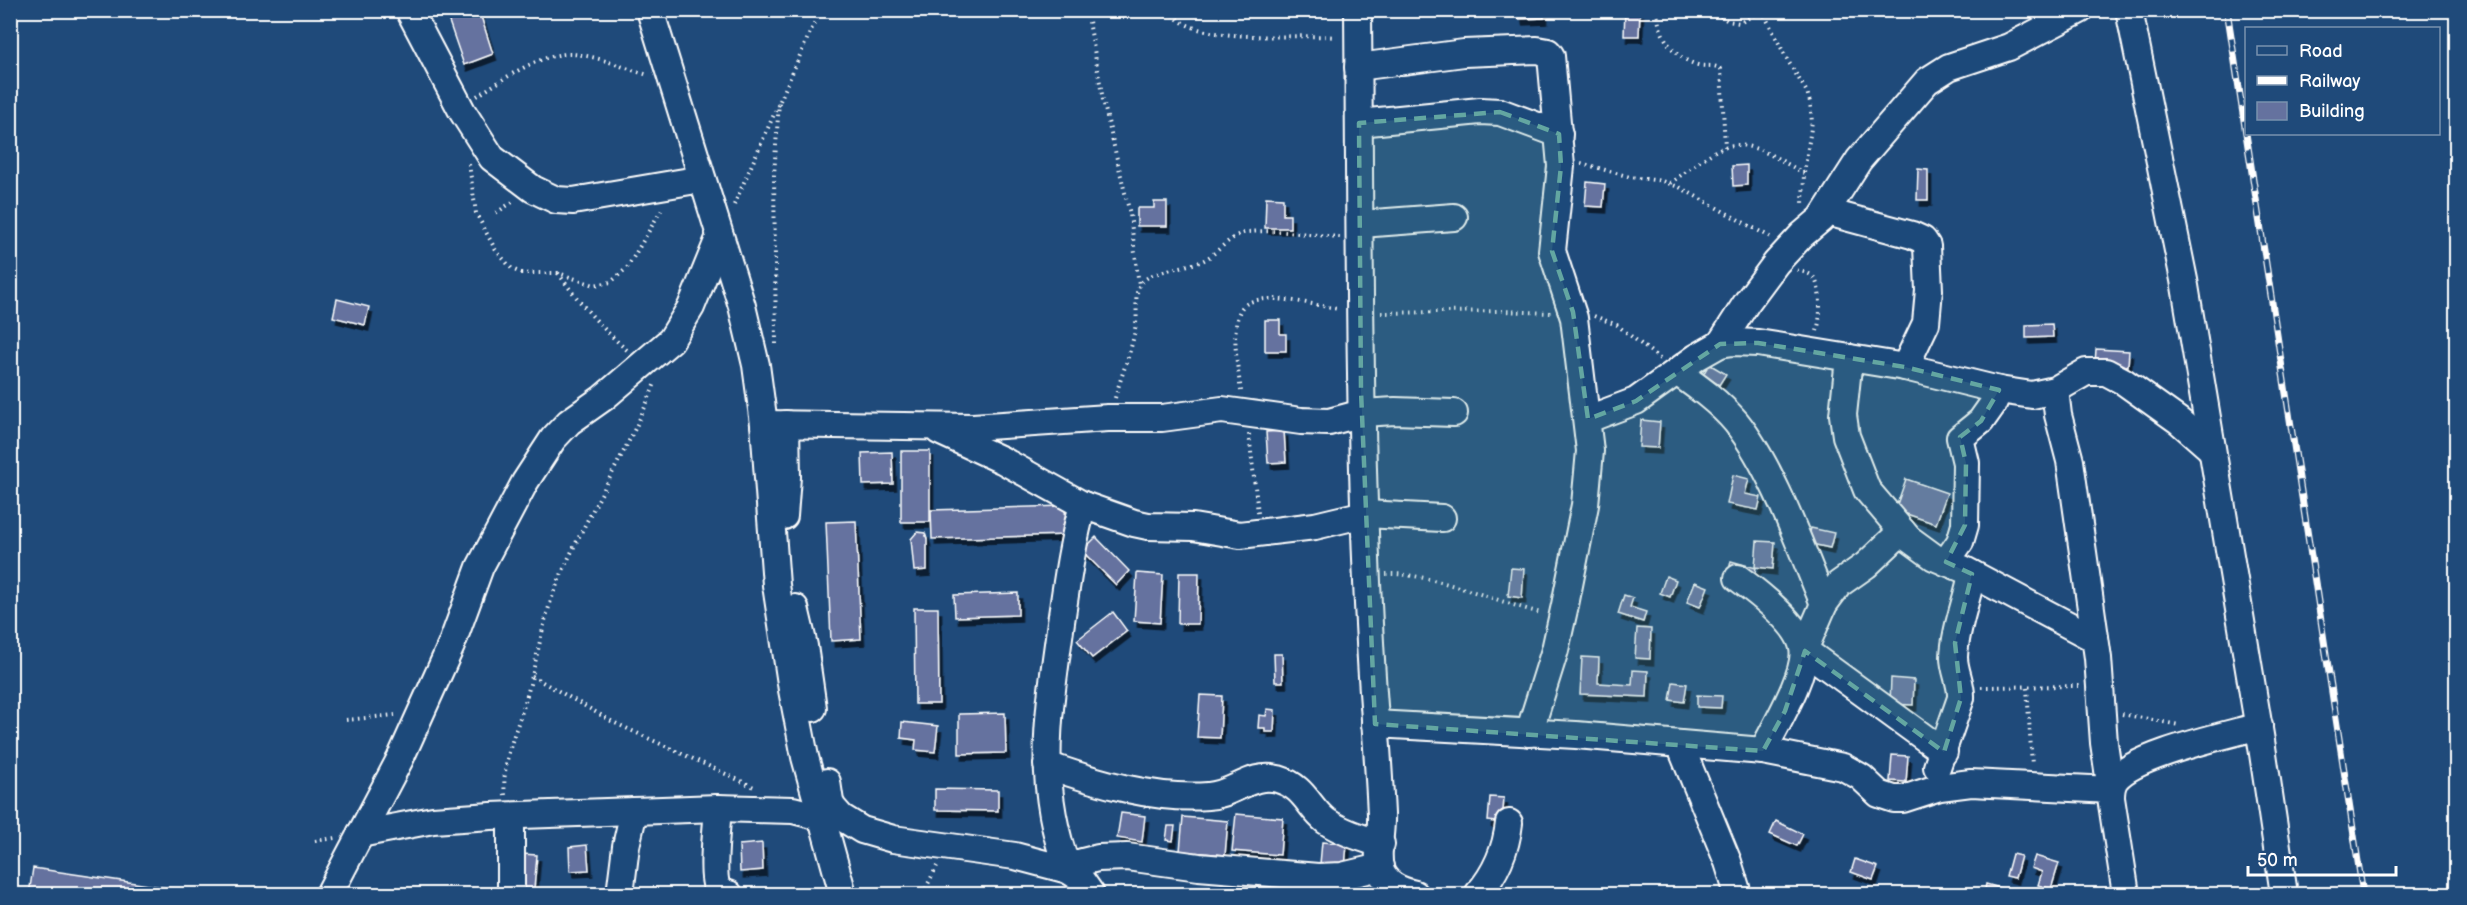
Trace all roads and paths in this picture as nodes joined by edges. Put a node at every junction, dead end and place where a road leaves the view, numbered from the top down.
1 (409, 10) edge
2 (650, 10) edge
3 (820, 10) edge
4 (1087, 10) edge
5 (1169, 10) edge
6 (1358, 10) edge
7 (1657, 10) edge
8 (1710, 10) edge
9 (1762, 10) edge
10 (2080, 10) edge
11 (2129, 10) edge
12 (1358, 39) junction
13 (1358, 67) junction
14 (672, 81) junction
15 (778, 102) junction
16 (468, 103) dead end
17 (1359, 123) junction
18 (1560, 144) junction
19 (1725, 147) junction
20 (468, 157) dead end
21 (1804, 173) junction
22 (692, 180) junction
23 (1670, 183) junction
24 (1454, 216) dead end
25 (1817, 220) junction
26 (1361, 231) junction
27 (720, 236) junction
28 (1783, 255) junction
29 (558, 273) junction
30 (1139, 285) junction
31 (1573, 312) junction
32 (1359, 313) junction
33 (1720, 344) junction
34 (776, 347) dead end
35 (1797, 351) junction
36 (1849, 358) junction
37 (1671, 368) junction
38 (1905, 368) junction
39 (651, 370) junction
40 (1999, 390) junction
41 (2047, 392) junction
42 (1245, 411) junction
43 (1454, 413) dead end
44 (1362, 414) junction
45 (1108, 418) junction
46 (1588, 419) junction
47 (775, 424) junction
48 (929, 427) junction
49 (2212, 450) junction
50 (1083, 505) junction
51 (1365, 514) junction
52 (1442, 518) dead end
53 (1902, 531) junction
54 (1259, 532) junction
55 (1946, 562) junction
56 (1972, 574) junction
57 (1367, 576) junction
58 (1738, 578) dead end
59 (1824, 604) junction
60 (1563, 618) junction
61 (2095, 639) junction
62 (1804, 650) junction
63 (532, 676) junction
64 (2100, 685) junction
65 (1961, 687) junction
66 (2027, 688) junction
67 (2102, 711) junction
68 (420, 715) junction
69 (346, 720) dead end
70 (1375, 724) junction
71 (2184, 726) dead end
72 (2259, 726) junction
73 (1529, 733) junction
74 (1680, 745) junction
75 (1763, 751) junction
76 (1944, 752) junction
77 (1047, 765) junction
78 (2032, 786) junction
79 (757, 788) dead end
80 (2110, 790) junction
81 (1924, 792) junction
82 (718, 808) junction
83 (634, 811) junction
84 (511, 816) junction
85 (820, 817) junction
86 (1509, 823) dead end
87 (360, 834) junction
88 (946, 845) junction
89 (1380, 855) junction
90 (1068, 870) junction
91 (329, 894) edge
92 (511, 894) edge
93 (620, 894) edge
94 (729, 894) edge
95 (824, 894) edge
96 (843, 894) edge
97 (923, 894) edge
98 (1091, 894) edge
99 (1415, 894) edge
100 (1478, 894) edge
101 (1738, 894) edge
102 (2126, 894) edge
103 (2284, 894) edge

1 - 22 street
2 - 14 street
3 - 15 path
4 - 30 path
5 - 12 path
6 - 12 street
7 - 19 path
8 - 9 path
9 - 21 path
10 - 25 street
11 - 49 street
12 - 13 street
13 - 17 street
13 - 18 street
14 - 16 path
14 - 22 street
15 - 27 path
15 - 34 path
17 - 18 street
17 - 26 street
18 - 23 path
18 - 31 street
19 - 21 path
19 - 23 path
20 - 29 path
21 - 25 path
22 - 27 street
22 - 29 path
23 - 28 path
24 - 26 street
25 - 28 street
25 - 38 street
26 - 30 path
26 - 32 street
27 - 39 street
27 - 47 street
28 - 33 street
28 - 35 path
29 - 39 path
30 - 45 path
31 - 32 path
31 - 37 path
31 - 46 street
32 - 42 path
32 - 44 street
33 - 35 street
33 - 37 street
35 - 36 street
36 - 38 street
36 - 53 street
37 - 46 street
37 - 59 street
38 - 40 street
39 - 63 path
39 - 68 street
40 - 41 street
40 - 55 street
41 - 49 street
41 - 61 street
42 - 44 street
42 - 45 street
42 - 54 path
43 - 44 street
44 - 51 street
45 - 48 street
46 - 60 street
47 - 48 street
47 - 85 street
47 - 88 street
48 - 50 street
49 - 72 street
50 - 54 street
50 - 77 street
51 - 52 street
51 - 54 street
51 - 57 street
53 - 55 street
53 - 59 street
55 - 56 street
56 - 61 street
56 - 65 street
57 - 60 path
57 - 70 street
58 - 62 street
59 - 62 street
60 - 73 street
61 - 64 street
62 - 75 street
62 - 76 street
63 - 79 path
63 - 84 path
64 - 66 path
64 - 67 street
65 - 66 path
65 - 76 street
66 - 78 path
67 - 71 path
67 - 80 street
68 - 69 path
68 - 87 street
70 - 73 street
70 - 89 street
72 - 80 street
72 - 103 street
73 - 74 street
74 - 75 street
74 - 101 street
75 - 81 street
76 - 81 street
77 - 89 street
77 - 90 street
78 - 80 street
78 - 81 street
80 - 102 street
82 - 83 street
82 - 85 street
82 - 94 street
83 - 84 street
83 - 93 street
84 - 87 street
84 - 92 street
85 - 96 street
86 - 100 street
87 - 91 street
88 - 90 street
88 - 97 path
89 - 90 street
89 - 99 street
90 - 98 street
95 - 96 street

